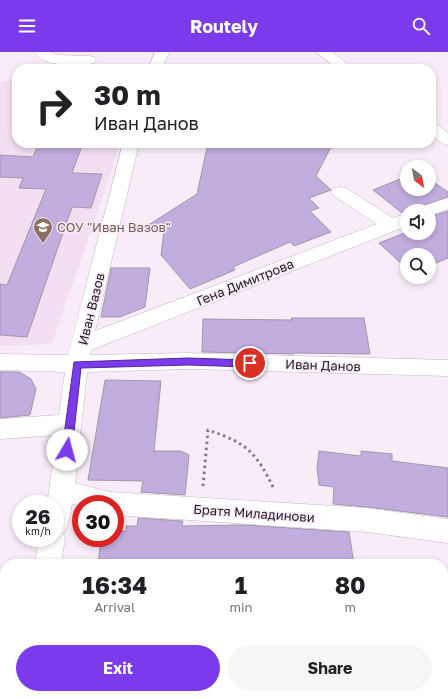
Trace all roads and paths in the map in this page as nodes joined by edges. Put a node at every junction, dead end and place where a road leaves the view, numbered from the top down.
1 (41, 52) edge
2 (162, 52) edge
3 (323, 52) edge
4 (89, 60) dead end
5 (157, 64) edge
6 (340, 64) edge
7 (436, 132) edge
8 (448, 140) edge
9 (436, 141) edge
10 (448, 144) edge
11 (131, 148) edge
12 (340, 192) dead end
13 (448, 202) edge
14 (436, 207) edge
15 (399, 222) edge
16 (80, 355) junction
17 (0, 362) edge
18 (448, 368) edge
19 (70, 424) junction
20 (0, 429) edge
21 (62, 490) junction
22 (61, 495) edge
23 (197, 509) junction
24 (286, 515) junction
25 (448, 531) edge
26 (51, 547) edge
27 (49, 559) edge

1 - 4 street
2 - 5 street
3 - 6 street
7 - 8 street
9 - 10 street
11 - 16 street, Иван Вазов
12 - 15 street
13 - 14 street
15 - 16 street, Гена Димитрова
16 - 17 street, Гена Димитрова
16 - 18 street, Иван Данов
16 - 19 street, Иван Вазов
19 - 20 street
19 - 21 street, Иван Вазов
21 - 22 street, Иван Вазов
21 - 23 street, Братя Миладинови
23 - 24 street, Братя Миладинови
23 - 24 path
24 - 25 street, Братя Миладинови
26 - 27 street

